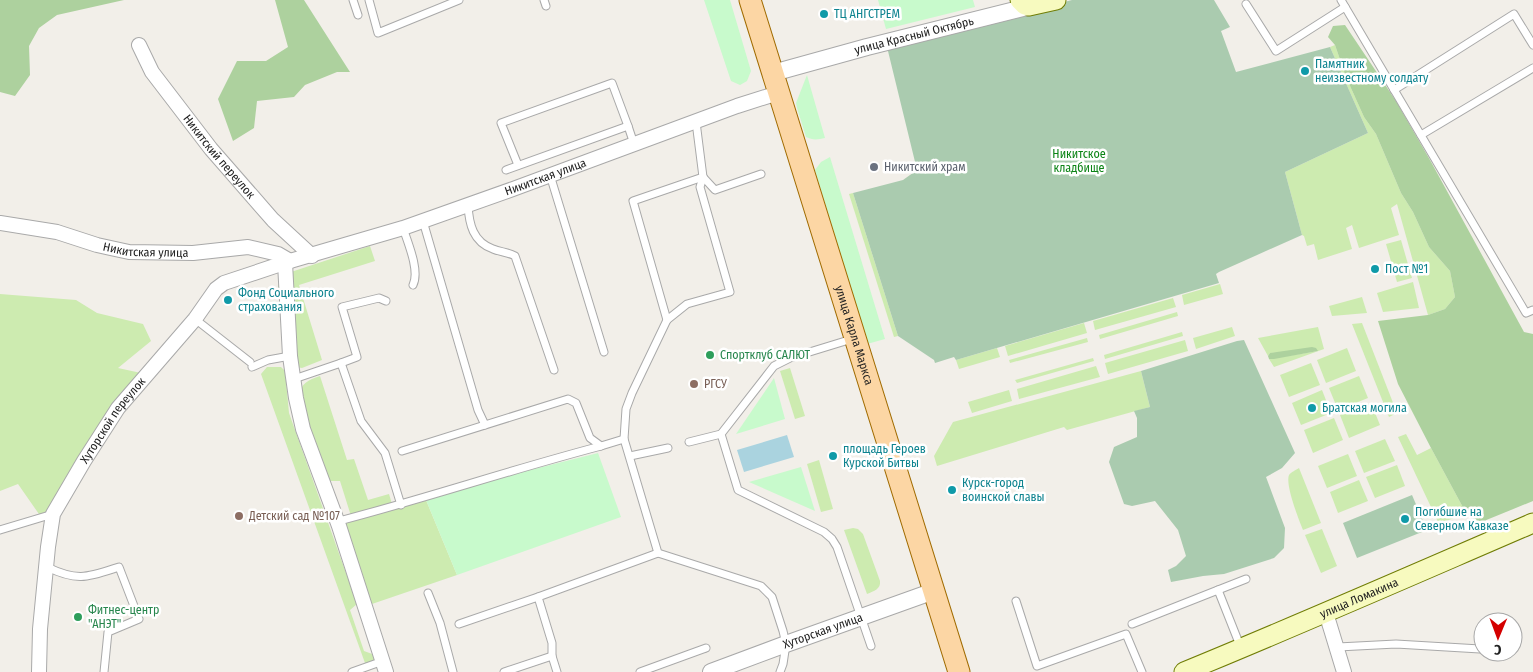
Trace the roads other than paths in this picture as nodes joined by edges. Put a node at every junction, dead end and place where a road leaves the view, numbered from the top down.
1 (353, 0) edge
2 (368, 0) edge
3 (459, 0) edge
4 (1056, 0) edge
5 (1341, 0) edge
6 (753, 1) edge
7 (1028, 3) edge
8 (1246, 4) dead end
9 (1345, 7) junction
10 (358, 15) dead end
11 (139, 45) dead end
12 (1533, 45) edge
13 (1533, 68) edge
14 (775, 83) junction
15 (1394, 90) junction
16 (696, 122) junction
17 (628, 126) junction
18 (1421, 135) junction
19 (634, 144) junction
20 (518, 166) junction
21 (506, 170) dead end
22 (761, 174) dead end
23 (550, 175) junction
24 (703, 176) junction
25 (468, 205) junction
26 (423, 220) junction
27 (0, 223) edge
28 (404, 228) junction
29 (312, 256) junction
30 (288, 262) junction
31 (413, 285) dead end
32 (386, 301) dead end
33 (1533, 310) edge
34 (195, 319) junction
35 (667, 320) junction
36 (855, 338) junction
37 (604, 352) dead end
38 (290, 356) junction
39 (341, 363) junction
40 (554, 370) dead end
41 (294, 379) junction
42 (485, 426) junction
43 (721, 434) junction
44 (624, 439) junction
45 (689, 442) dead end
46 (601, 446) junction
47 (668, 448) dead end
48 (402, 451) dead end
49 (630, 456) junction
50 (401, 505) junction
51 (53, 514) junction
52 (1533, 523) edge
53 (339, 526) junction
54 (0, 530) edge
55 (658, 553) junction
56 (46, 567) junction
57 (1246, 579) dead end
58 (1218, 590) junction
59 (934, 591) junction
60 (428, 593) dead end
61 (538, 597) junction
62 (1016, 601) dead end
63 (1326, 613) junction
64 (861, 617) junction
65 (459, 624) dead end
66 (1132, 624) dead end
67 (786, 644) junction
68 (871, 646) dead end
69 (1338, 647) junction
70 (706, 648) dead end
71 (1241, 649) junction
72 (1473, 649) edge
73 (552, 656) junction
74 (384, 667) edge
75 (38, 672) edge
76 (104, 672) edge
77 (352, 672) edge
78 (453, 672) edge
79 (504, 672) edge
80 (557, 672) edge
81 (640, 672) edge
82 (711, 672) edge
83 (780, 672) edge
84 (959, 672) edge
85 (1142, 672) edge
86 (1184, 672) edge
87 (1344, 672) edge

1 - 10 lane
2 - 3 lane
4 - 7 main road, улица Красный Октябрь
5 - 9 lane
6 - 14 main road, улица Карла Маркса
7 - 14 street, улица Красный Октябрь
8 - 9 lane
9 - 15 lane
11 - 29 street, Никитский переулок
12 - 15 lane
13 - 18 lane
14 - 16 street, Никитская улица
14 - 36 main road, улица Карла Маркса
15 - 18 lane
16 - 19 street, Никитская улица
16 - 24 lane
17 - 19 lane
17 - 20 lane
17 - 20 lane
18 - 33 lane
19 - 23 street, Никитская улица
20 - 21 lane
22 - 24 lane
23 - 25 street, Никитская улица
23 - 37 lane
24 - 35 lane
24 - 35 lane
25 - 26 street, Никитская улица
25 - 40 lane
26 - 28 street, Никитская улица
26 - 42 lane
27 - 30 street, Никитская улица
28 - 29 street, Никитская улица
28 - 31 lane
29 - 30 street, Хуторской переулок
30 - 34 street, Хуторской переулок
30 - 38 street
32 - 39 lane
34 - 38 lane
34 - 51 street, Хуторской переулок
35 - 44 lane
36 - 43 lane
36 - 59 main road, улица Карла Маркса
38 - 41 street
39 - 41 lane
39 - 50 lane
41 - 53 street
42 - 46 lane
42 - 48 lane
43 - 45 lane
43 - 64 lane
44 - 46 lane
44 - 49 lane
46 - 50 lane
47 - 49 lane
49 - 55 lane
50 - 53 lane
51 - 54 lane
51 - 56 street, Хуторской переулок
52 - 63 main road, улица Ломакина
53 - 74 street
55 - 61 lane
55 - 67 lane
56 - 75 street, Хуторской переулок
56 - 76 lane
57 - 58 lane
58 - 66 lane
58 - 71 lane
59 - 64 street, Хуторская улица
59 - 84 main road, улица Карла Маркса
60 - 78 lane
61 - 65 lane
61 - 73 lane
62 - 85 lane
63 - 69 street
63 - 71 main road, улица Ломакина
64 - 67 street, Хуторская улица
64 - 68 lane
67 - 82 street, Хуторская улица
67 - 83 lane
69 - 72 lane
69 - 87 street
70 - 81 lane
71 - 86 main road, улица Ломакина
73 - 79 lane
73 - 80 lane
74 - 77 lane

